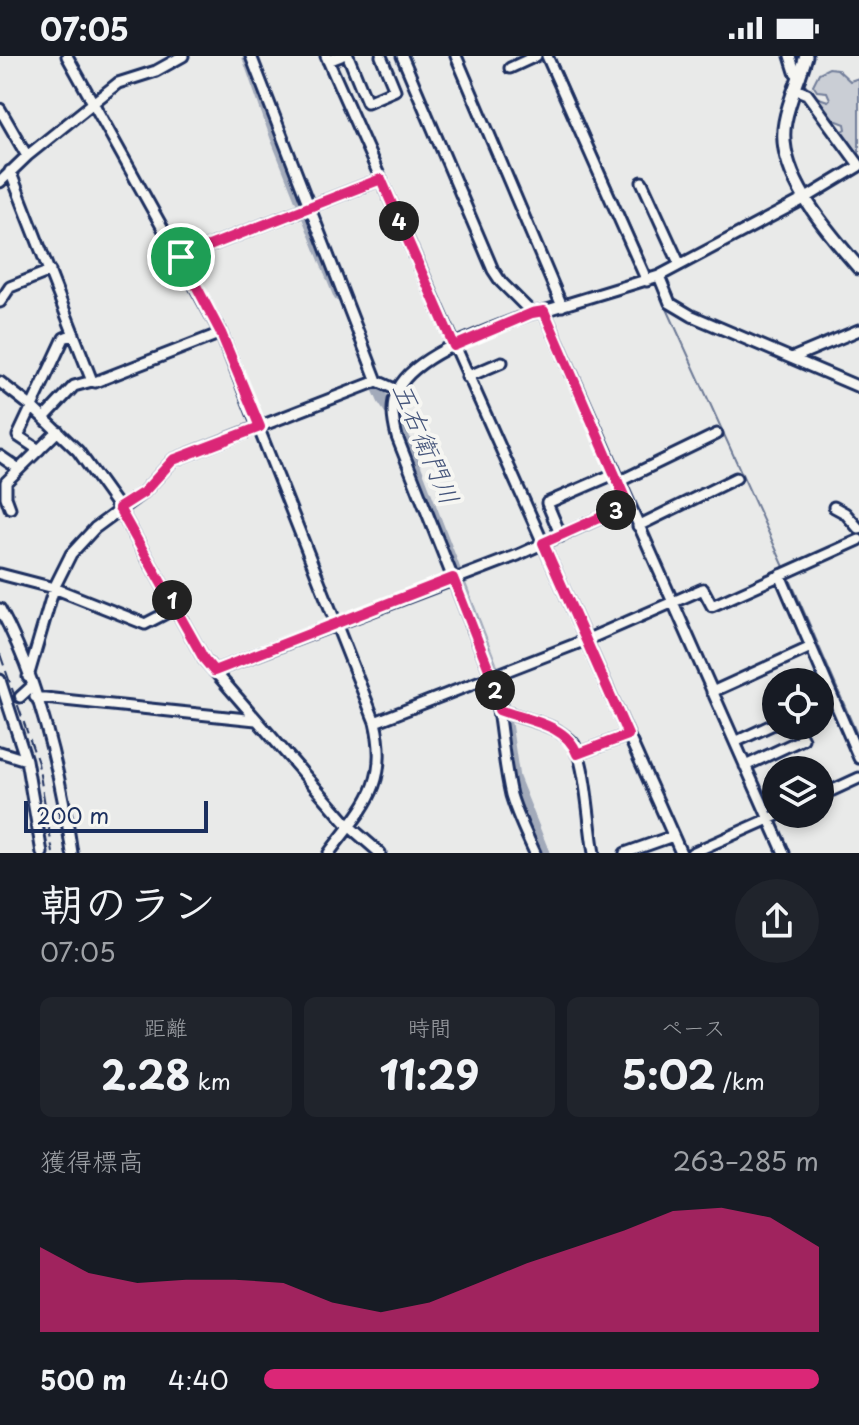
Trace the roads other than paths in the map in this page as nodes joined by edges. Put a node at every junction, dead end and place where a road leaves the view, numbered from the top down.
1 (67, 56) edge
2 (183, 56) edge
3 (251, 56) edge
4 (341, 56) edge
5 (348, 56) edge
6 (381, 56) edge
7 (402, 56) edge
8 (456, 56) edge
9 (536, 56) edge
10 (547, 56) edge
11 (790, 56) edge
12 (806, 56) edge
13 (327, 59) edge
14 (510, 68) dead end
15 (798, 83) junction
16 (94, 102) junction
17 (0, 109) edge
18 (27, 156) junction
19 (859, 165) edge
20 (10, 171) junction
21 (381, 179) junction
22 (0, 182) edge
23 (642, 182) dead end
24 (806, 198) junction
25 (308, 208) junction
26 (181, 257) junction
27 (680, 265) junction
28 (859, 268) edge
29 (50, 271) junction
30 (659, 276) junction
31 (647, 281) junction
32 (517, 298) junction
33 (0, 302) edge
34 (562, 306) junction
35 (544, 311) junction
36 (532, 313) junction
37 (515, 320) junction
38 (859, 330) edge
39 (221, 333) junction
40 (74, 334) junction
41 (454, 346) junction
42 (792, 358) junction
43 (502, 362) dead end
44 (467, 377) junction
45 (92, 381) junction
46 (377, 381) junction
47 (0, 382) edge
48 (859, 387) edge
49 (397, 390) junction
50 (32, 407) junction
51 (44, 418) junction
52 (260, 427) junction
53 (58, 431) junction
54 (717, 434) dead end
55 (39, 450) junction
56 (0, 456) edge
57 (19, 469) junction
58 (616, 478) junction
59 (736, 478) dead end
60 (628, 505) junction
61 (834, 507) dead end
62 (10, 508) dead end
63 (119, 508) junction
64 (638, 526) junction
65 (859, 529) edge
66 (561, 536) junction
67 (859, 540) edge
68 (543, 543) junction
69 (0, 574) edge
70 (780, 575) junction
71 (453, 578) junction
72 (54, 588) junction
73 (672, 603) junction
74 (176, 608) junction
75 (0, 609) edge
76 (337, 623) junction
77 (586, 640) junction
78 (811, 647) junction
79 (820, 668) edge
80 (214, 671) junction
81 (492, 677) junction
82 (0, 680) edge
83 (30, 682) junction
84 (712, 692) junction
85 (35, 697) junction
86 (16, 700) junction
87 (834, 701) edge
88 (499, 710) junction
89 (256, 720) junction
90 (375, 722) junction
91 (762, 729) edge
92 (628, 735) junction
93 (801, 740) edge
94 (735, 742) junction
95 (0, 752) edge
96 (577, 754) junction
97 (859, 758) edge
98 (26, 760) junction
99 (745, 766) junction
100 (859, 778) edge
101 (834, 790) edge
102 (762, 804) edge
103 (762, 822) edge
104 (349, 826) junction
105 (773, 828) edge
106 (673, 836) junction
107 (42, 853) edge
108 (72, 853) edge
109 (329, 853) edge
110 (380, 853) edge
111 (535, 853) edge
112 (594, 853) edge
113 (625, 853) edge
114 (681, 853) edge
115 (692, 853) edge
116 (784, 853) edge

1 - 16 street
2 - 16 street
3 - 25 street
4 - 13 street
5 - 6 street
7 - 32 street
8 - 34 street
9 - 14 street
10 - 31 street
11 - 15 street
12 - 15 main road
13 - 21 street
15 - 19 street
15 - 24 main road
16 - 18 street
16 - 26 street
17 - 18 street
18 - 20 street
19 - 24 street
20 - 22 street
20 - 29 street
21 - 25 street
21 - 41 street
23 - 27 street
24 - 27 street
24 - 28 main road
25 - 26 street
25 - 46 street
26 - 39 street
27 - 30 street
29 - 33 street
29 - 40 street
30 - 31 street
30 - 42 street
31 - 34 street
32 - 36 street
32 - 37 street
34 - 35 street
35 - 36 street
35 - 58 street
36 - 37 street
37 - 41 street
38 - 42 street
39 - 45 street
39 - 52 street
40 - 45 street
40 - 50 street
41 - 44 street
41 - 49 street
42 - 48 street
43 - 44 street
44 - 68 street
45 - 51 street
46 - 49 street
46 - 52 street
47 - 50 street
49 - 71 street
50 - 51 street
50 - 55 street
51 - 53 street
52 - 63 street
52 - 76 street
53 - 55 street
53 - 63 street
54 - 58 street
55 - 57 street
56 - 57 street
57 - 62 street
58 - 60 street
58 - 66 street
59 - 64 street
60 - 64 street
60 - 66 street
61 - 65 street
63 - 72 street
63 - 74 street
64 - 73 street
66 - 68 street
67 - 70 street
68 - 71 street
68 - 77 street
69 - 72 street
70 - 73 street
70 - 78 street
71 - 76 street
71 - 81 street
72 - 74 street
72 - 83 street
73 - 77 street
73 - 84 street
74 - 80 street
75 - 83 street
76 - 80 street
76 - 90 street
77 - 81 street
77 - 92 street
78 - 79 street
78 - 84 street
80 - 89 street
81 - 88 street
81 - 90 street
82 - 86 street
83 - 85 street
83 - 86 street
84 - 94 street
85 - 89 street
85 - 108 street
86 - 98 street
87 - 97 street
88 - 96 street
88 - 111 street
89 - 104 street
90 - 104 street
91 - 94 street
92 - 96 street
92 - 106 street
93 - 99 street
94 - 99 street
95 - 98 street
96 - 112 street
98 - 107 street
99 - 102 street
100 - 101 street
103 - 115 street
104 - 109 street
104 - 110 street
105 - 116 street
106 - 113 street
106 - 114 street

